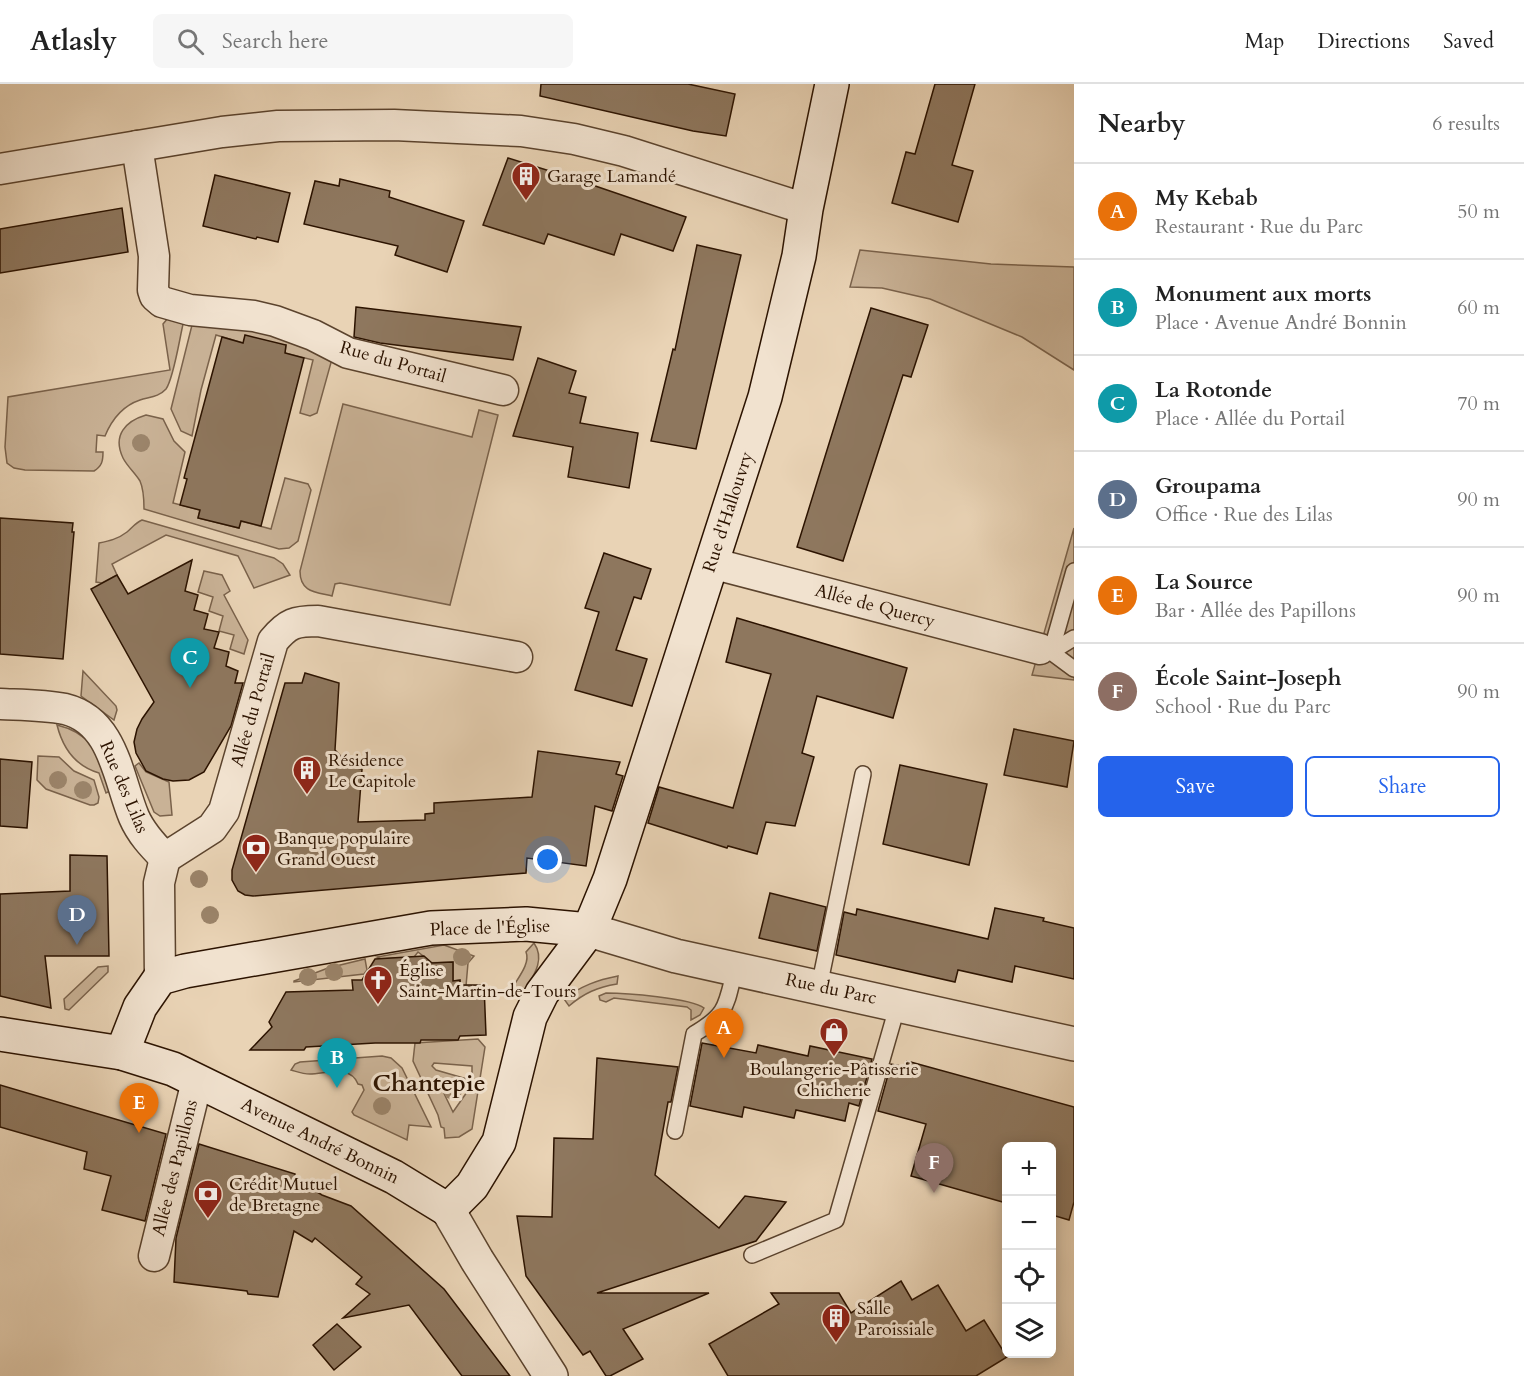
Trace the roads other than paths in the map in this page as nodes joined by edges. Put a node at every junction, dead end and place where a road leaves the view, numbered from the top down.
1 (832, 84) edge
2 (136, 146) junction
3 (0, 169) edge
4 (806, 209) junction
5 (503, 390) dead end
6 (711, 563) junction
7 (1074, 571) edge
8 (1074, 638) edge
9 (1045, 651) junction
10 (517, 657) dead end
11 (1074, 669) edge
12 (0, 704) edge
13 (862, 774) dead end
14 (165, 858) junction
15 (589, 930) junction
16 (735, 969) junction
17 (160, 978) junction
18 (819, 987) junction
19 (898, 1004) junction
20 (0, 1034) edge
21 (1074, 1044) edge
22 (122, 1053) junction
23 (197, 1081) junction
24 (675, 1131) dead end
25 (448, 1210) junction
26 (752, 1255) dead end
27 (154, 1256) dead end
28 (551, 1376) edge

1 - 4 main road, Rue d'Hallouvry
2 - 3 street
2 - 4 street
2 - 5 street, Rue du Portail
4 - 6 main road, Rue d'Hallouvry
6 - 9 street, Allée de Quercy
6 - 15 main road, Rue d'Hallouvry
7 - 9 lane
8 - 9 lane
9 - 11 lane
10 - 14 street, Allée du Portail
12 - 14 street, Rue des Lilas
13 - 18 lane
14 - 17 street
15 - 16 main road, Rue du Parc
15 - 17 main road, Place de l'Église
15 - 25 main road, Place de l'Église
16 - 18 main road, Rue du Parc
16 - 24 lane
17 - 22 main road
18 - 19 main road, Rue du Parc
19 - 21 main road, Rue du Parc
19 - 26 lane
20 - 22 main road, Avenue André Bonnin
22 - 23 main road, Avenue André Bonnin
23 - 25 main road, Avenue André Bonnin
23 - 27 street, Allée des Papillons
25 - 28 main road, Avenue André Bonnin

